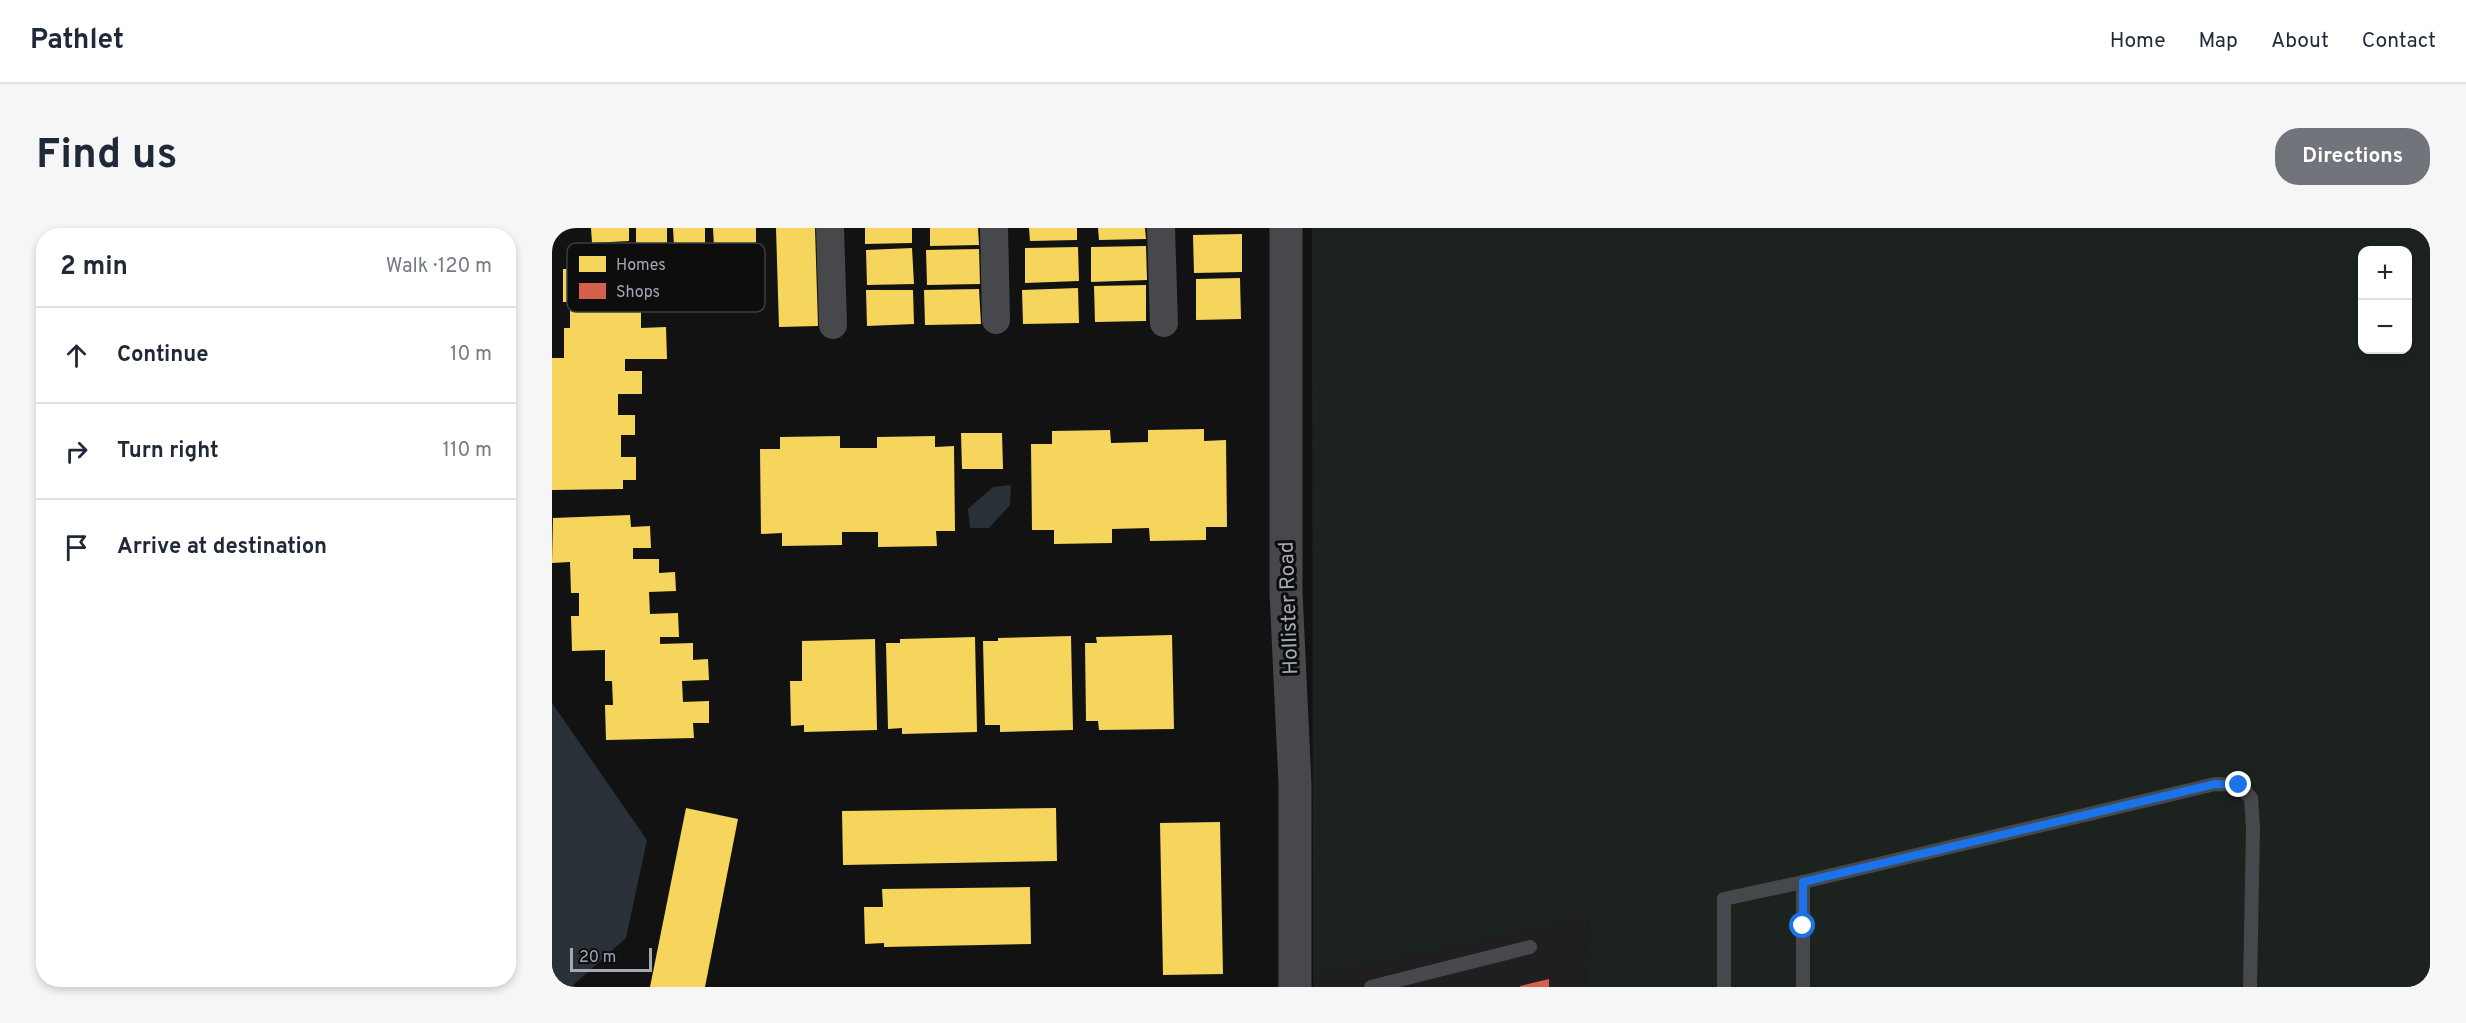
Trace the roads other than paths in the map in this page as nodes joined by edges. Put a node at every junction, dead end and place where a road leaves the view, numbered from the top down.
1 (830, 228) edge
2 (994, 228) edge
3 (1161, 228) edge
4 (1286, 228) edge
5 (996, 320) dead end
6 (1164, 323) dead end
7 (833, 325) dead end
8 (1803, 882) junction
9 (1530, 947) dead end
10 (1295, 987) edge
11 (1371, 987) edge
12 (1724, 987) edge
13 (1803, 987) edge
14 (2250, 987) edge

1 - 7 street
2 - 5 street
3 - 6 street
4 - 10 street, Hollister Road
8 - 12 lane
8 - 13 lane
8 - 14 lane
9 - 11 lane

